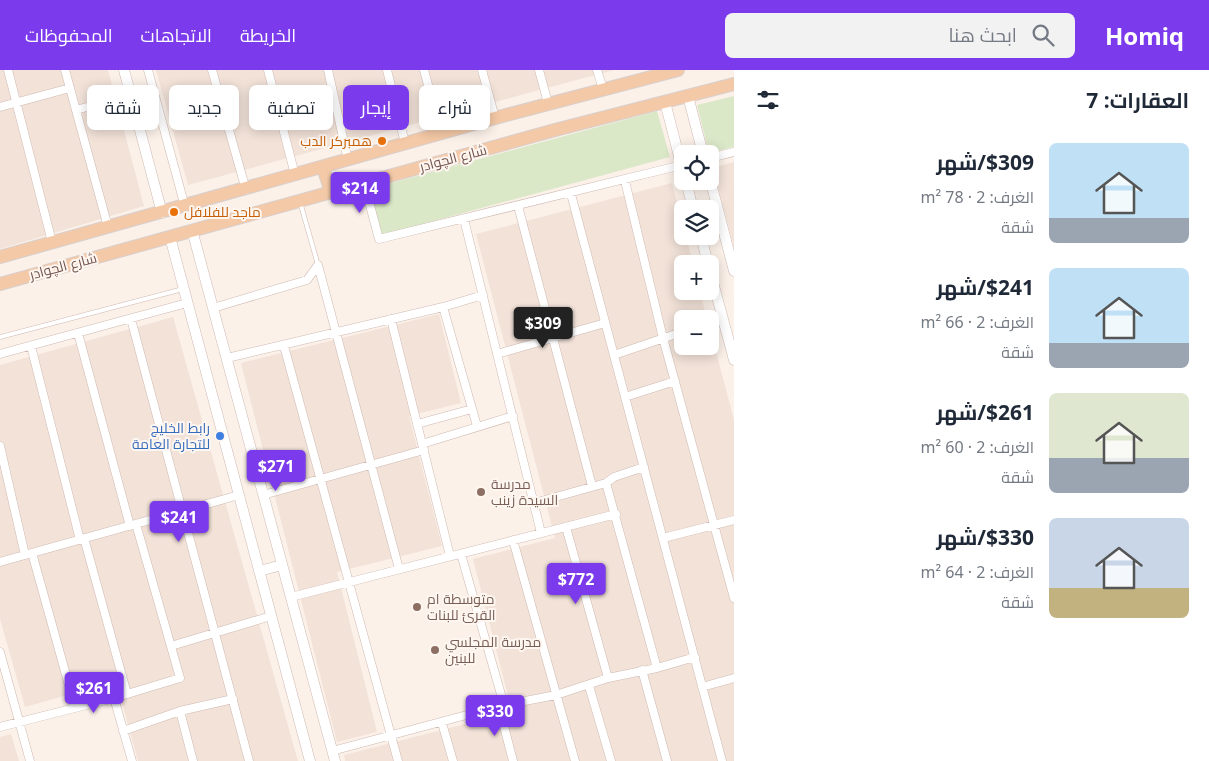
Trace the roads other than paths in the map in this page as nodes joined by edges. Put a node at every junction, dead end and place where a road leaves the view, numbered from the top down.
1 (8, 70) edge
2 (66, 70) edge
3 (124, 70) edge
4 (148, 70) edge
5 (212, 70) edge
6 (268, 70) edge
7 (328, 70) edge
8 (387, 70) edge
9 (424, 70) edge
10 (482, 70) edge
11 (539, 70) edge
12 (597, 70) edge
13 (678, 70) edge
14 (658, 72) edge
15 (734, 84) edge
16 (128, 85) edge
17 (70, 88) junction
18 (603, 89) junction
19 (688, 96) junction
20 (665, 102) junction
21 (16, 103) junction
22 (548, 103) junction
23 (0, 107) edge
24 (87, 107) edge
25 (76, 110) junction
26 (495, 118) junction
27 (140, 130) edge
28 (441, 133) junction
29 (405, 143) junction
30 (676, 145) edge
31 (701, 145) edge
32 (734, 152) edge
33 (719, 156) edge
34 (348, 160) junction
35 (323, 167) junction
36 (674, 168) edge
37 (295, 175) junction
38 (625, 181) junction
39 (364, 183) junction
40 (246, 190) junction
41 (713, 190) edge
42 (331, 192) junction
43 (571, 194) junction
44 (300, 200) junction
45 (518, 206) junction
46 (185, 207) junction
47 (162, 213) junction
48 (464, 219) junction
49 (108, 227) junction
50 (192, 230) junction
51 (170, 237) junction
52 (52, 242) junction
53 (1, 254) edge
54 (318, 265) junction
55 (734, 271) edge
56 (0, 284) edge
57 (184, 288) junction
58 (483, 295) junction
59 (718, 300) edge
60 (187, 303) junction
61 (443, 307) junction
62 (213, 308) junction
63 (131, 319) junction
64 (391, 319) junction
65 (723, 320) junction
66 (719, 321) edge
67 (606, 323) junction
68 (337, 332) junction
69 (78, 333) junction
70 (674, 335) edge
71 (0, 337) edge
72 (663, 338) junction
73 (552, 339) junction
74 (31, 346) junction
75 (284, 346) junction
76 (0, 354) edge
77 (498, 354) junction
78 (614, 355) junction
79 (227, 358) junction
80 (734, 360) edge
81 (675, 380) junction
82 (625, 397) junction
83 (472, 409) junction
84 (513, 416) junction
85 (417, 424) junction
86 (477, 426) junction
87 (0, 446) edge
88 (423, 447) junction
89 (372, 465) junction
90 (644, 467) junction
91 (322, 480) junction
92 (606, 483) junction
93 (592, 486) junction
94 (239, 495) junction
95 (263, 495) junction
96 (534, 504) junction
97 (182, 511) junction
98 (616, 514) junction
99 (734, 520) edge
100 (715, 524) junction
101 (133, 525) junction
102 (566, 527) junction
103 (541, 533) junction
104 (663, 538) junction
105 (82, 539) junction
106 (513, 540) junction
107 (29, 554) junction
108 (461, 554) junction
109 (450, 556) junction
110 (0, 562) edge
111 (282, 565) junction
112 (399, 569) junction
113 (259, 571) junction
114 (347, 582) junction
115 (291, 597) junction
116 (734, 598) edge
117 (271, 616) junction
118 (215, 633) junction
119 (171, 646) junction
120 (0, 652) edge
121 (695, 657) junction
122 (657, 668) junction
123 (642, 670) junction
124 (608, 678) junction
125 (734, 678) edge
126 (589, 686) junction
127 (702, 687) junction
128 (127, 694) junction
129 (556, 695) junction
130 (114, 698) junction
131 (232, 700) junction
132 (502, 706) junction
133 (75, 707) junction
134 (180, 711) junction
135 (20, 722) junction
136 (442, 722) junction
137 (0, 728) edge
138 (123, 731) junction
139 (391, 735) junction
140 (334, 756) edge
141 (30, 761) edge
142 (132, 761) edge
143 (193, 761) edge
144 (249, 761) edge
145 (310, 761) edge
146 (398, 761) edge
147 (453, 761) edge
148 (513, 761) edge
149 (575, 761) edge
150 (611, 761) edge
151 (668, 761) edge
152 (722, 761) edge

1 - 21 street
2 - 17 street
3 - 16 street
4 - 46 street
5 - 40 street
6 - 37 street
7 - 34 street
8 - 29 street
9 - 28 street
10 - 26 street
11 - 22 street
12 - 18 street
13 - 14 main road, شارع الچوادر
14 - 18 main road, شارع الچوادر
15 - 19 main road, شارع الچوادر
17 - 21 street
17 - 25 street
18 - 22 main road, شارع الچوادر
19 - 20 main road, شارع الچوادر
19 - 31 street
20 - 30 street
20 - 39 main road, شارع الچوادر
21 - 23 street
21 - 52 street
22 - 26 main road, شارع الچوادر
24 - 25 street
25 - 49 street
26 - 28 main road, شارع الچوادر
27 - 47 street
28 - 29 main road, شارع الچوادر
29 - 34 main road, شارع الچوادر
32 - 33 street
34 - 35 main road, شارع الچوادر
35 - 37 main road, شارع الچوادر
35 - 42 main road
36 - 38 street
37 - 40 main road, شارع الچوادر
38 - 43 street
38 - 72 street
39 - 42 main road, شارع الچوادر
39 - 48 street
40 - 46 main road, شارع الچوادر
41 - 55 street
42 - 44 main road, شارع الچوادر
43 - 45 street
43 - 67 street
44 - 50 main road, شارع الچوادر
44 - 54 lane
45 - 48 street
45 - 73 street
46 - 47 main road, شارع الچوادر
47 - 49 main road, شارع الچوادر
48 - 58 street
49 - 52 main road, شارع الچوادر
50 - 51 main road, شارع الچوادر
50 - 62 street
51 - 56 main road, شارع الچوادر
51 - 57 street
52 - 53 main road, شارع الچوادر
54 - 62 street
54 - 68 street
57 - 60 street
57 - 71 lane
58 - 61 street
58 - 77 street
59 - 65 street
60 - 63 street
60 - 94 street
61 - 64 street
61 - 83 street
62 - 79 street
63 - 69 street
63 - 97 street
64 - 68 street
64 - 85 street
65 - 66 street
65 - 80 street
67 - 73 street
67 - 78 street
68 - 75 street
68 - 89 street
69 - 74 street
69 - 101 street
70 - 72 street
72 - 78 street
72 - 81 street
73 - 77 street
73 - 93 street
74 - 76 street
74 - 105 street
75 - 79 street
75 - 91 street
77 - 84 street
78 - 82 street
79 - 95 street
81 - 82 street
81 - 100 street
82 - 90 street
83 - 85 street
83 - 86 street
84 - 86 street
84 - 96 street
85 - 88 street
86 - 88 street
87 - 107 street
88 - 89 street
88 - 109 street
89 - 91 street
89 - 112 street
90 - 92 street
90 - 104 street
91 - 95 street
91 - 114 street
92 - 93 street
92 - 98 street
93 - 96 street
94 - 97 street
94 - 113 street
95 - 111 street
96 - 103 street
97 - 101 street
97 - 118 street
98 - 102 street
98 - 122 street
99 - 100 street
100 - 104 street
100 - 116 street
101 - 105 street
101 - 119 street
102 - 103 street
102 - 124 street
103 - 106 street
104 - 121 street
105 - 107 street
105 - 128 street
106 - 108 street
106 - 129 street
107 - 110 street
107 - 133 street
108 - 109 street
108 - 132 street
109 - 112 street
111 - 113 street
111 - 115 street
112 - 114 street
113 - 117 street
114 - 115 street
114 - 139 street
115 - 140 street
117 - 118 street
117 - 145 street
118 - 119 street
118 - 131 street
119 - 128 street
120 - 135 street
121 - 122 street
121 - 127 street
122 - 123 street
123 - 124 street
123 - 151 street
124 - 126 street
125 - 127 street
126 - 129 street
126 - 150 street
127 - 152 street
128 - 130 street
129 - 132 street
129 - 149 street
130 - 133 street
130 - 138 street
131 - 134 street
131 - 144 street
132 - 136 street
132 - 148 street
133 - 135 street
134 - 138 street
134 - 143 street
135 - 137 street
135 - 141 street
136 - 139 street
136 - 147 street
138 - 142 street
139 - 140 street
139 - 146 street

